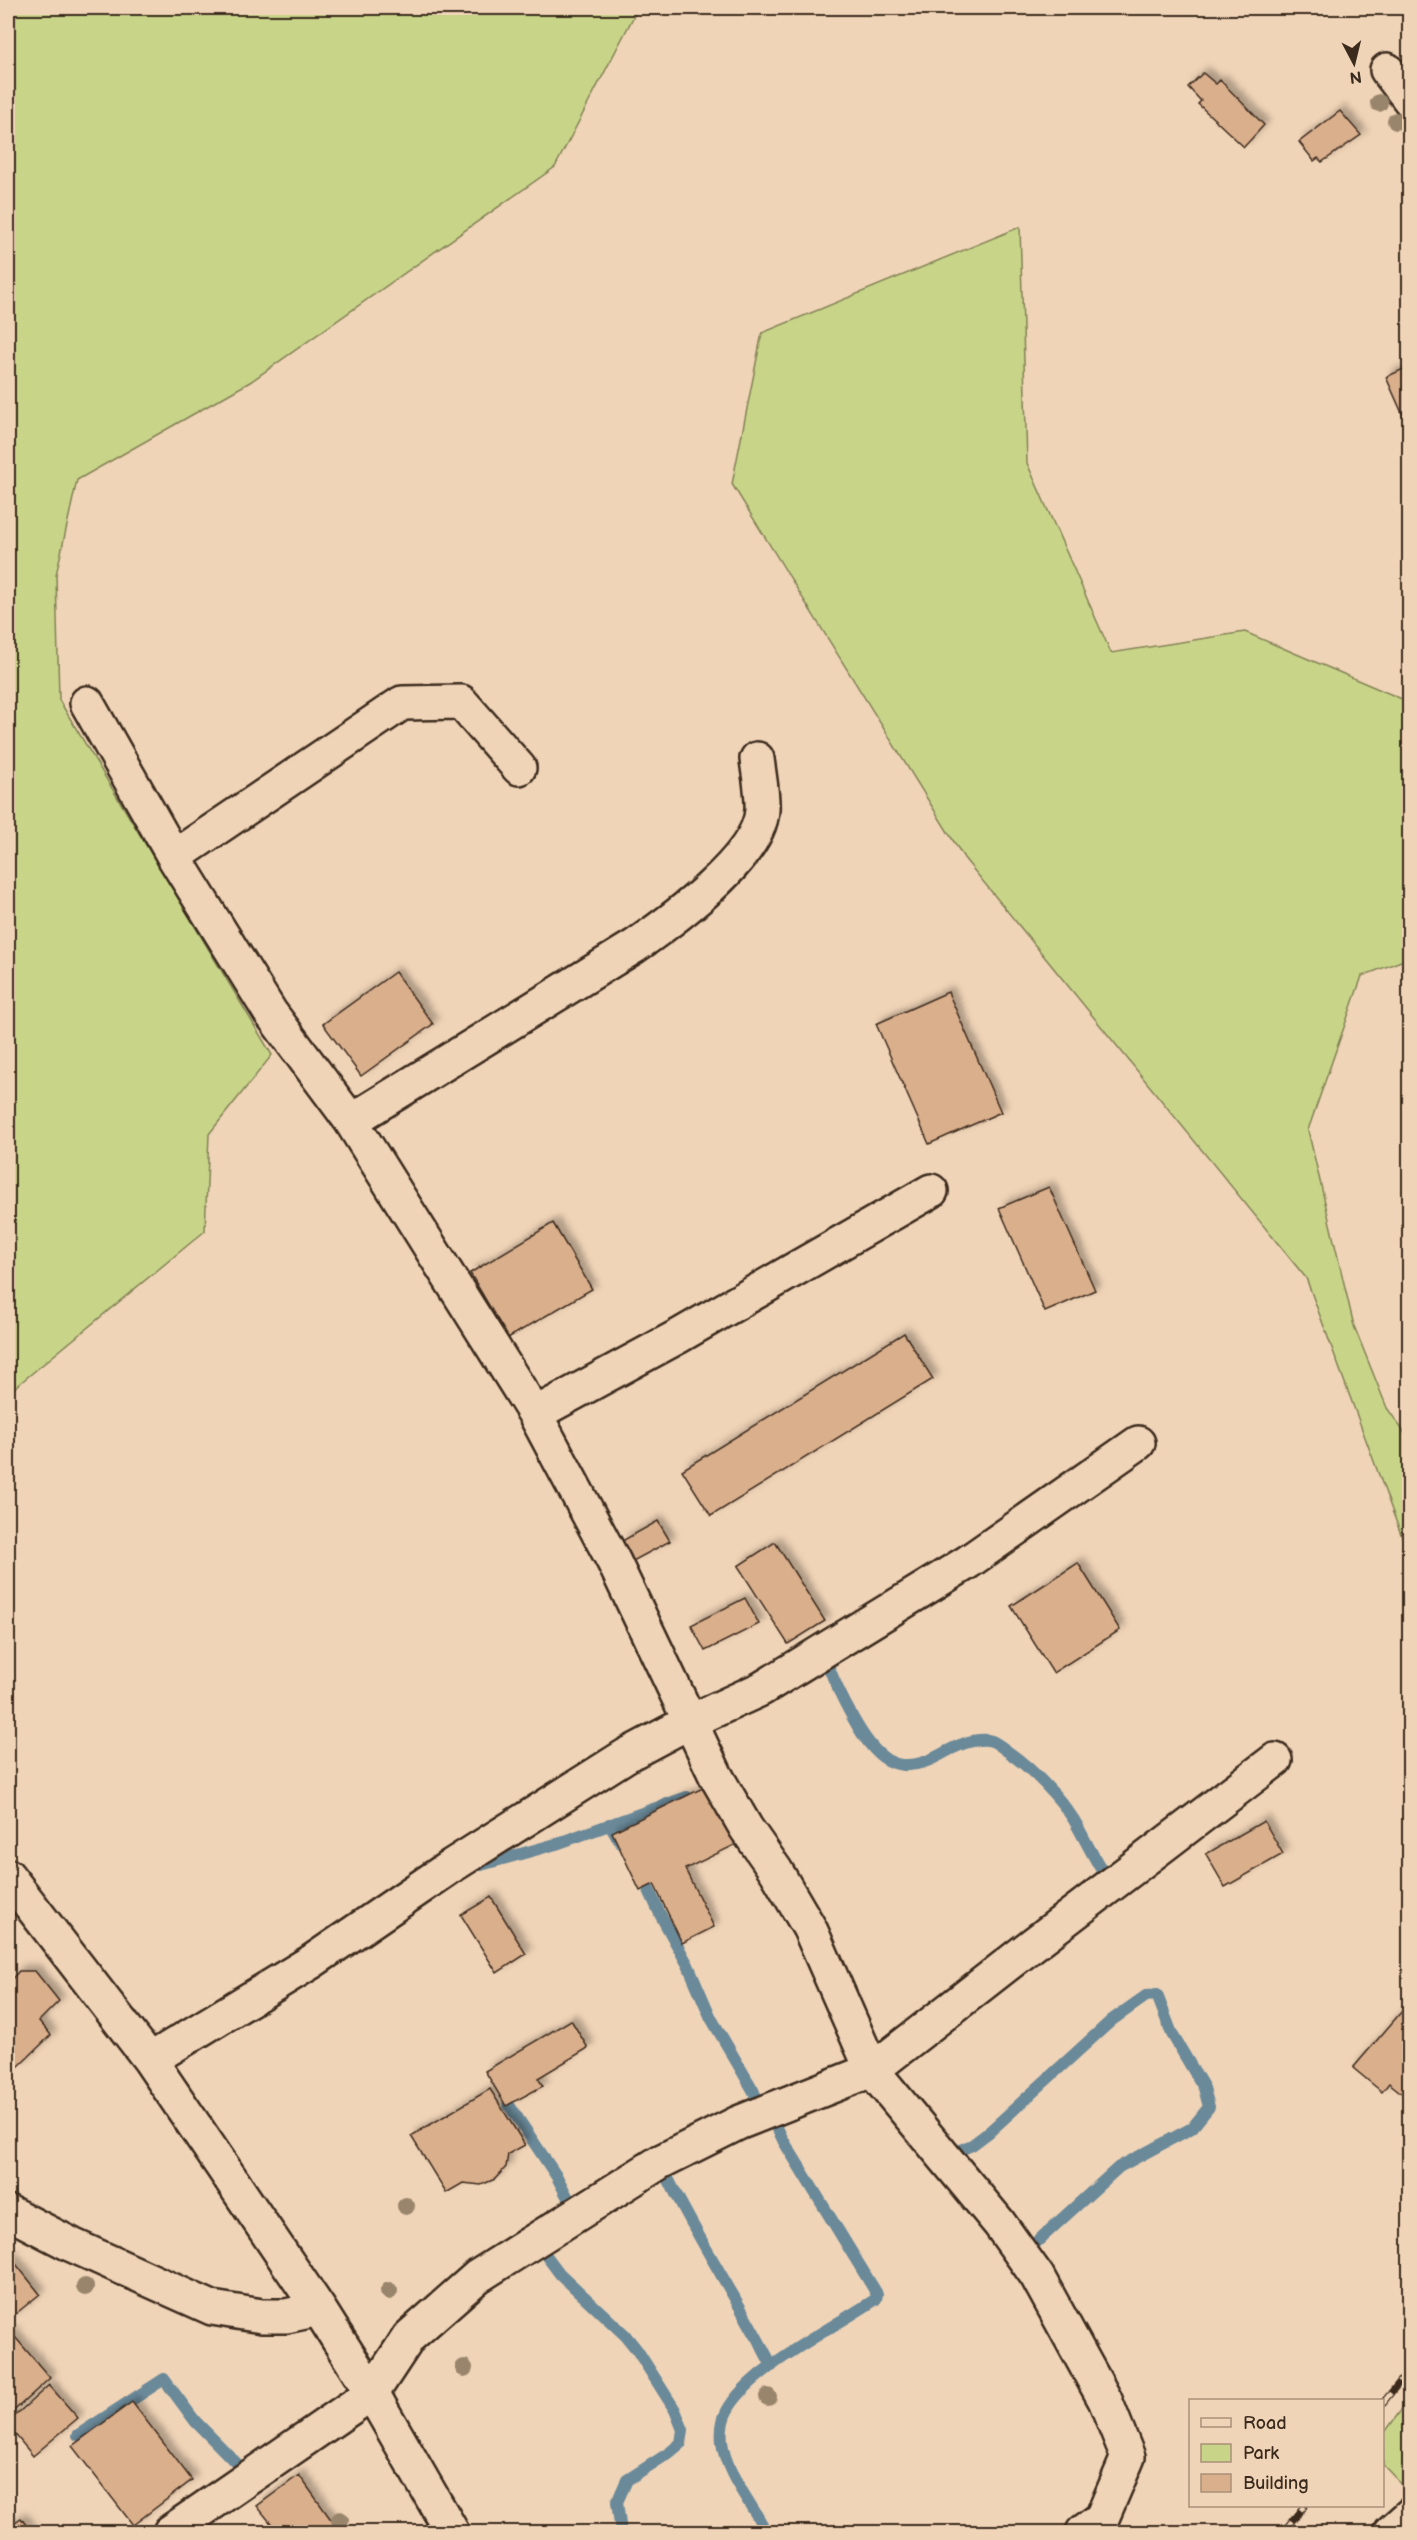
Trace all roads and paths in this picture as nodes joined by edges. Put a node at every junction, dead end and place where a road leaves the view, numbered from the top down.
1 (1387, 70) dead end
2 (1410, 100) edge
3 (87, 703) dead end
4 (757, 759) dead end
5 (519, 768) dead end
6 (174, 857) junction
7 (351, 1121) junction
8 (932, 1191) dead end
9 (535, 1414) junction
10 (1138, 1443) dead end
11 (689, 1722) junction
12 (1275, 1760) dead end
13 (8, 1876) edge
14 (150, 2060) junction
15 (872, 2070) junction
16 (8, 2212) edge
17 (319, 2309) junction
18 (372, 2393) junction
19 (1410, 2515) edge
20 (170, 2532) edge
21 (452, 2532) edge
22 (1083, 2532) edge
23 (1391, 2532) edge

1 - 2 street
3 - 6 street
4 - 7 street
5 - 6 street
6 - 7 street
7 - 9 street
8 - 9 street
9 - 11 street
10 - 11 street
11 - 14 street
11 - 15 street
12 - 15 street
13 - 14 street
14 - 17 street
15 - 18 street
15 - 22 street
16 - 17 street
17 - 18 street
18 - 20 street
18 - 21 street
19 - 23 street

